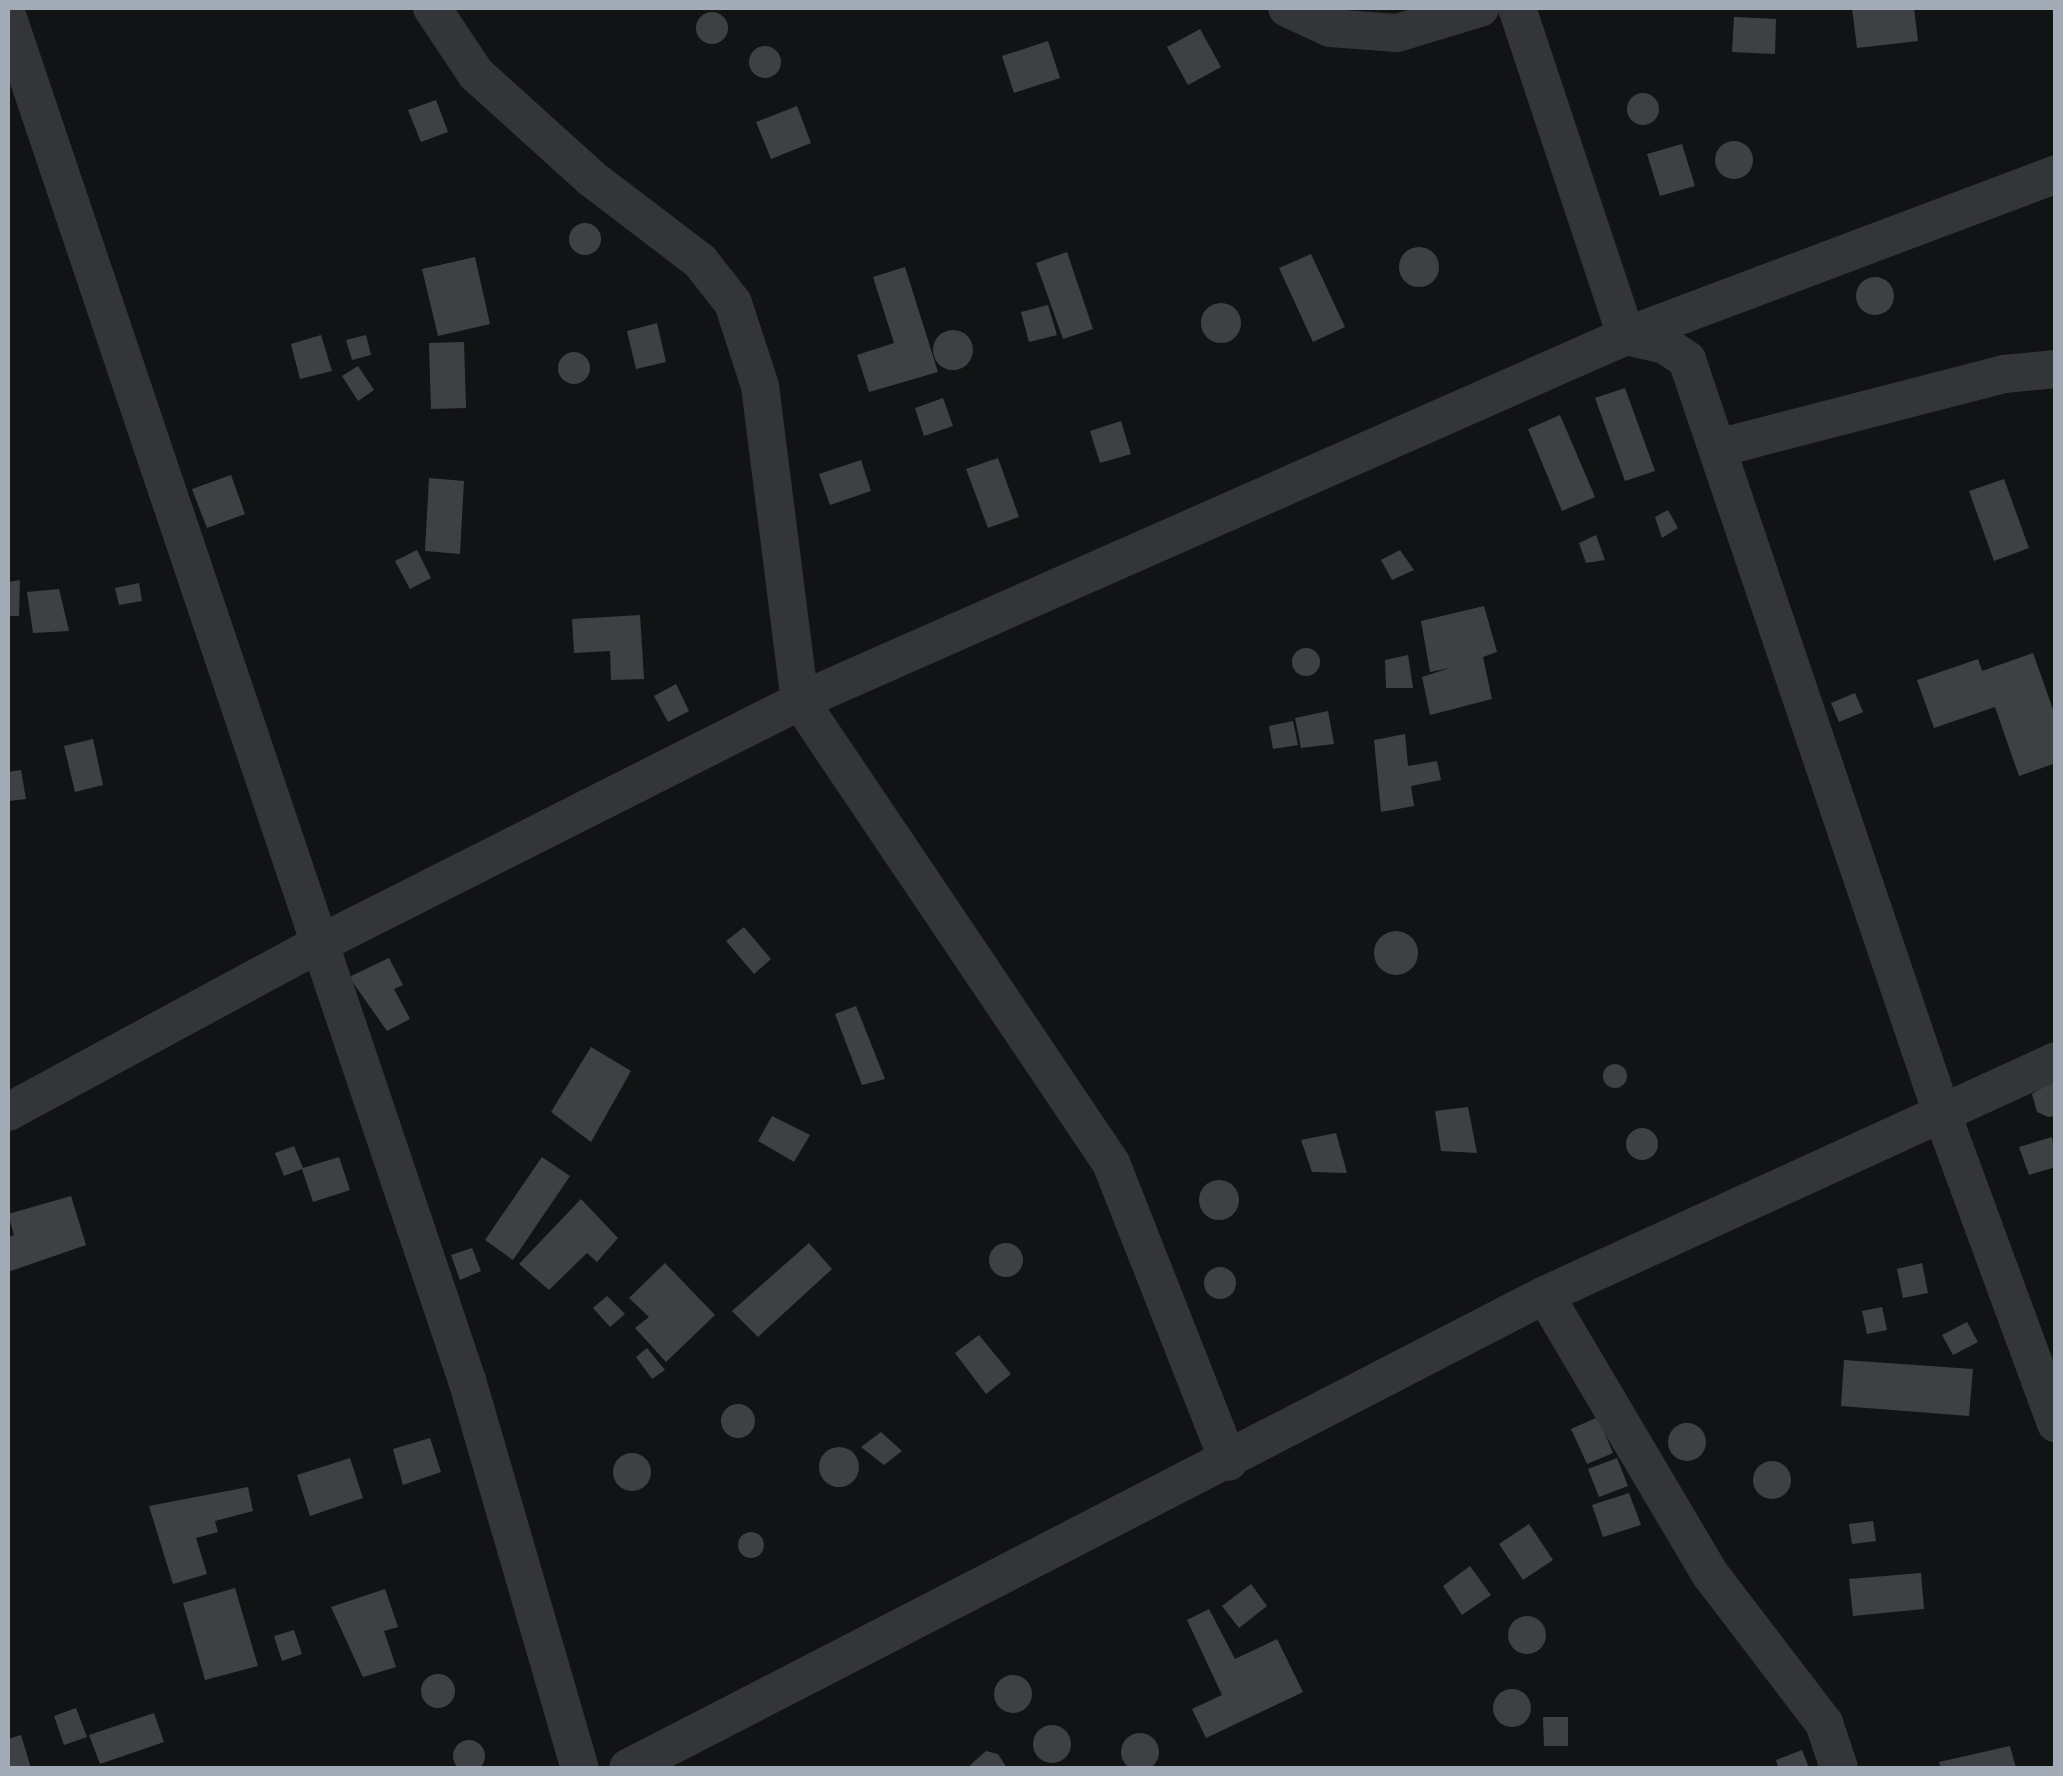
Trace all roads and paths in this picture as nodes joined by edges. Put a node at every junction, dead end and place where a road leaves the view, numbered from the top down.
1 (432, 8) edge
2 (1286, 8) edge
3 (1480, 8) edge
4 (1517, 8) edge
5 (8, 18) edge
6 (2056, 174) edge
7 (1626, 336) junction
8 (2056, 369) edge
9 (1718, 448) junction
10 (800, 701) junction
11 (322, 942) junction
12 (2056, 1061) edge
13 (8, 1112) edge
14 (1941, 1112) junction
15 (1545, 1296) junction
16 (2056, 1423) edge
17 (1228, 1462) junction
18 (580, 1768) edge
19 (628, 1768) edge
20 (1840, 1768) edge

1 - 10 street
2 - 3 street
4 - 7 street
5 - 11 street
6 - 7 street
7 - 9 street
7 - 10 street
8 - 9 street
9 - 14 street
10 - 11 street
10 - 17 street
11 - 13 street
11 - 18 street
12 - 14 street
14 - 15 street
14 - 16 street
15 - 17 street
15 - 20 street
17 - 19 street

